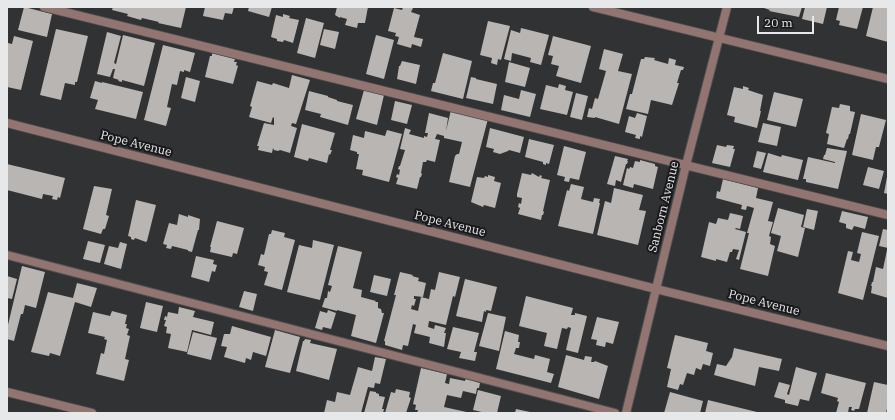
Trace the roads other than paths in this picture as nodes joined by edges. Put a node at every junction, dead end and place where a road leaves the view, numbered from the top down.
1 (44, 7) edge
2 (593, 7) edge
3 (727, 7) edge
4 (719, 38) junction
5 (888, 80) edge
6 (7, 123) edge
7 (686, 165) junction
8 (888, 215) edge
9 (7, 255) edge
10 (656, 289) junction
11 (888, 346) edge
12 (7, 392) edge
13 (92, 413) edge
14 (615, 413) edge
15 (626, 413) edge

1 - 7 street
2 - 4 street
3 - 4 street, Sanborn Avenue
4 - 5 street
4 - 7 street, Sanborn Avenue
6 - 10 street, Pope Avenue
7 - 8 street
7 - 10 street, Sanborn Avenue
9 - 14 street
10 - 11 street, Pope Avenue
10 - 15 street, Sanborn Avenue
12 - 13 street

